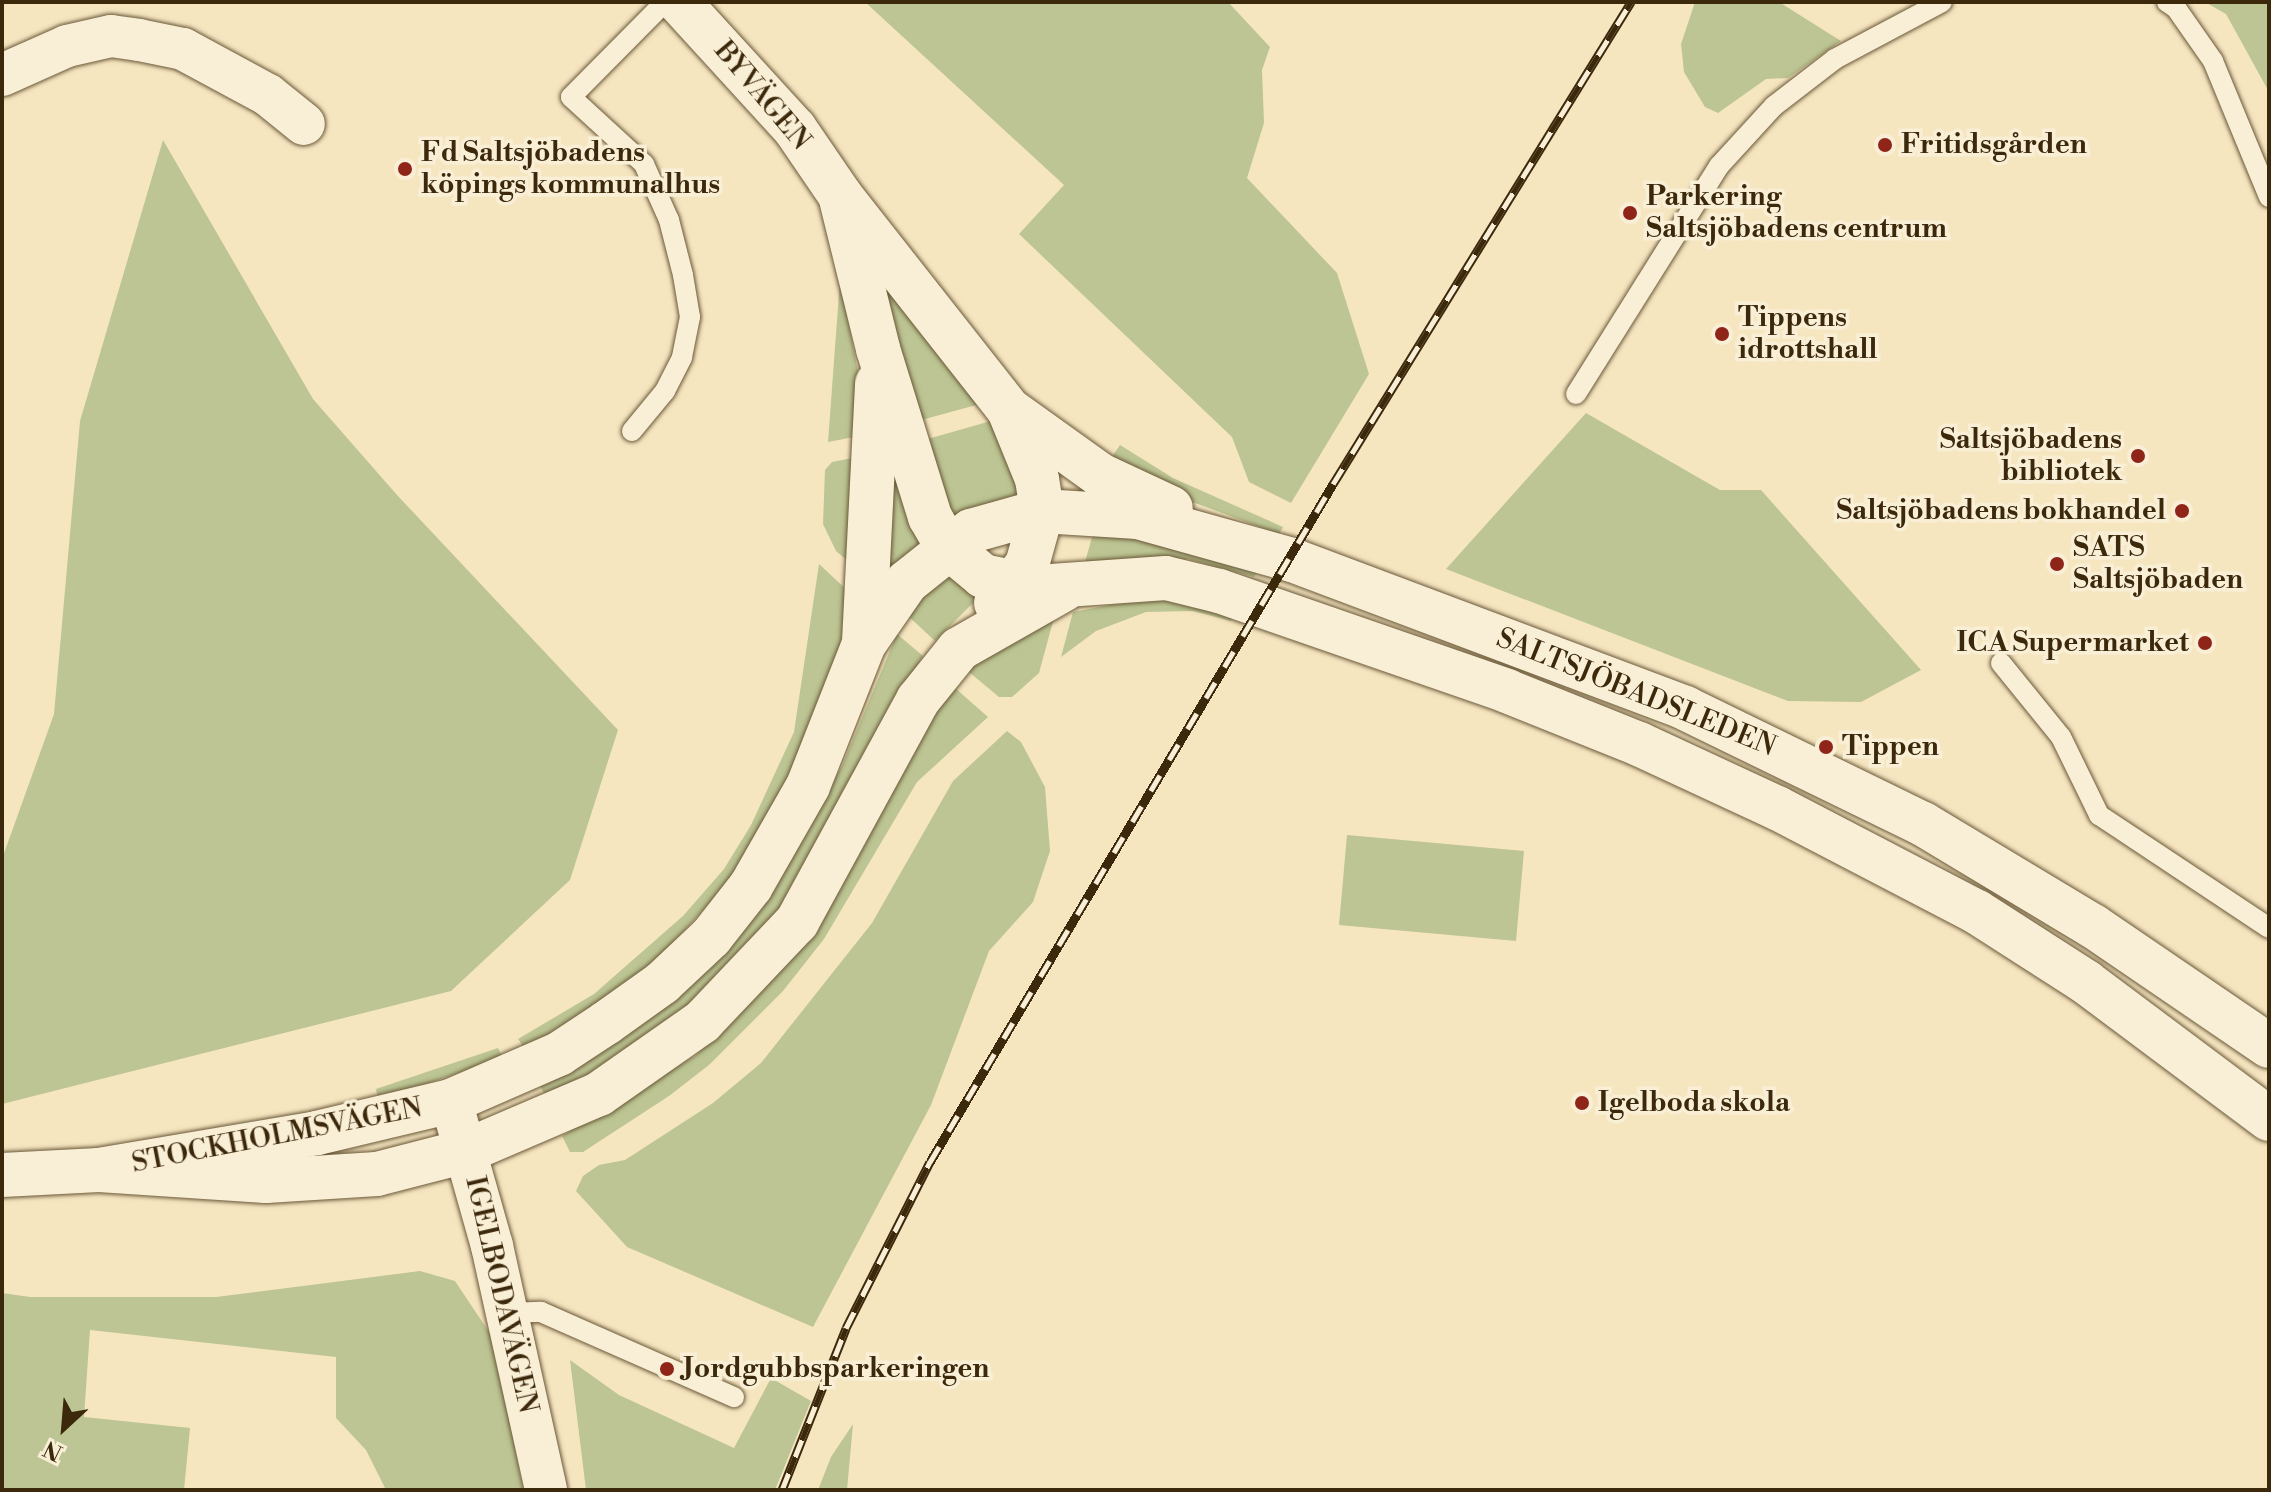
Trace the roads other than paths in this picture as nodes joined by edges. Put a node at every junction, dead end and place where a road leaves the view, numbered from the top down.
1 (665, 2) edge
2 (679, 2) edge
3 (1942, 2) edge
4 (2167, 2) edge
5 (2, 75) edge
6 (304, 124) dead end
7 (840, 195) junction
8 (2269, 197) edge
9 (878, 349) junction
10 (1576, 394) dead end
11 (1009, 410) junction
12 (632, 431) dead end
13 (1042, 511) junction
14 (947, 546) junction
15 (1292, 560) junction
16 (1012, 584) junction
17 (1070, 586) junction
18 (864, 644) junction
19 (959, 649) junction
20 (2001, 663) dead end
21 (2269, 928) edge
22 (2269, 1046) edge
23 (451, 1101) junction
24 (2269, 1119) edge
25 (466, 1151) junction
26 (99, 1170) junction
27 (2, 1175) edge
28 (508, 1313) junction
29 (734, 1397) dead end
30 (546, 1490) edge

1 - 12 lane
2 - 7 main road, BYVÄGEN
3 - 10 lane
4 - 8 lane
5 - 6 street
7 - 9 main road
7 - 11 main road, BYVÄGEN
9 - 14 main road
9 - 18 main road
11 - 13 main road
11 - 15 main road
13 - 14 main road, SALTSJÖBADSLEDEN
13 - 15 main road, SALTSJÖBADSLEDEN
13 - 16 main road
14 - 16 main road, SALTSJÖBADSLEDEN
14 - 18 main road, STOCKHOLMSVÄGEN
15 - 22 main road, SALTSJÖBADSLEDEN
16 - 17 main road, SALTSJÖBADSLEDEN
16 - 19 main road
17 - 19 main road, STOCKHOLMSVÄGEN
17 - 24 main road, SALTSJÖBADSLEDEN
18 - 23 main road, STOCKHOLMSVÄGEN
19 - 25 main road, STOCKHOLMSVÄGEN
20 - 21 lane
23 - 25 street, IGELBODAVÄGEN
23 - 26 main road, STOCKHOLMSVÄGEN
25 - 26 main road, STOCKHOLMSVÄGEN
25 - 28 street, IGELBODAVÄGEN
26 - 27 main road, STOCKHOLMSVÄGEN
28 - 29 lane
28 - 30 street, IGELBODAVÄGEN

